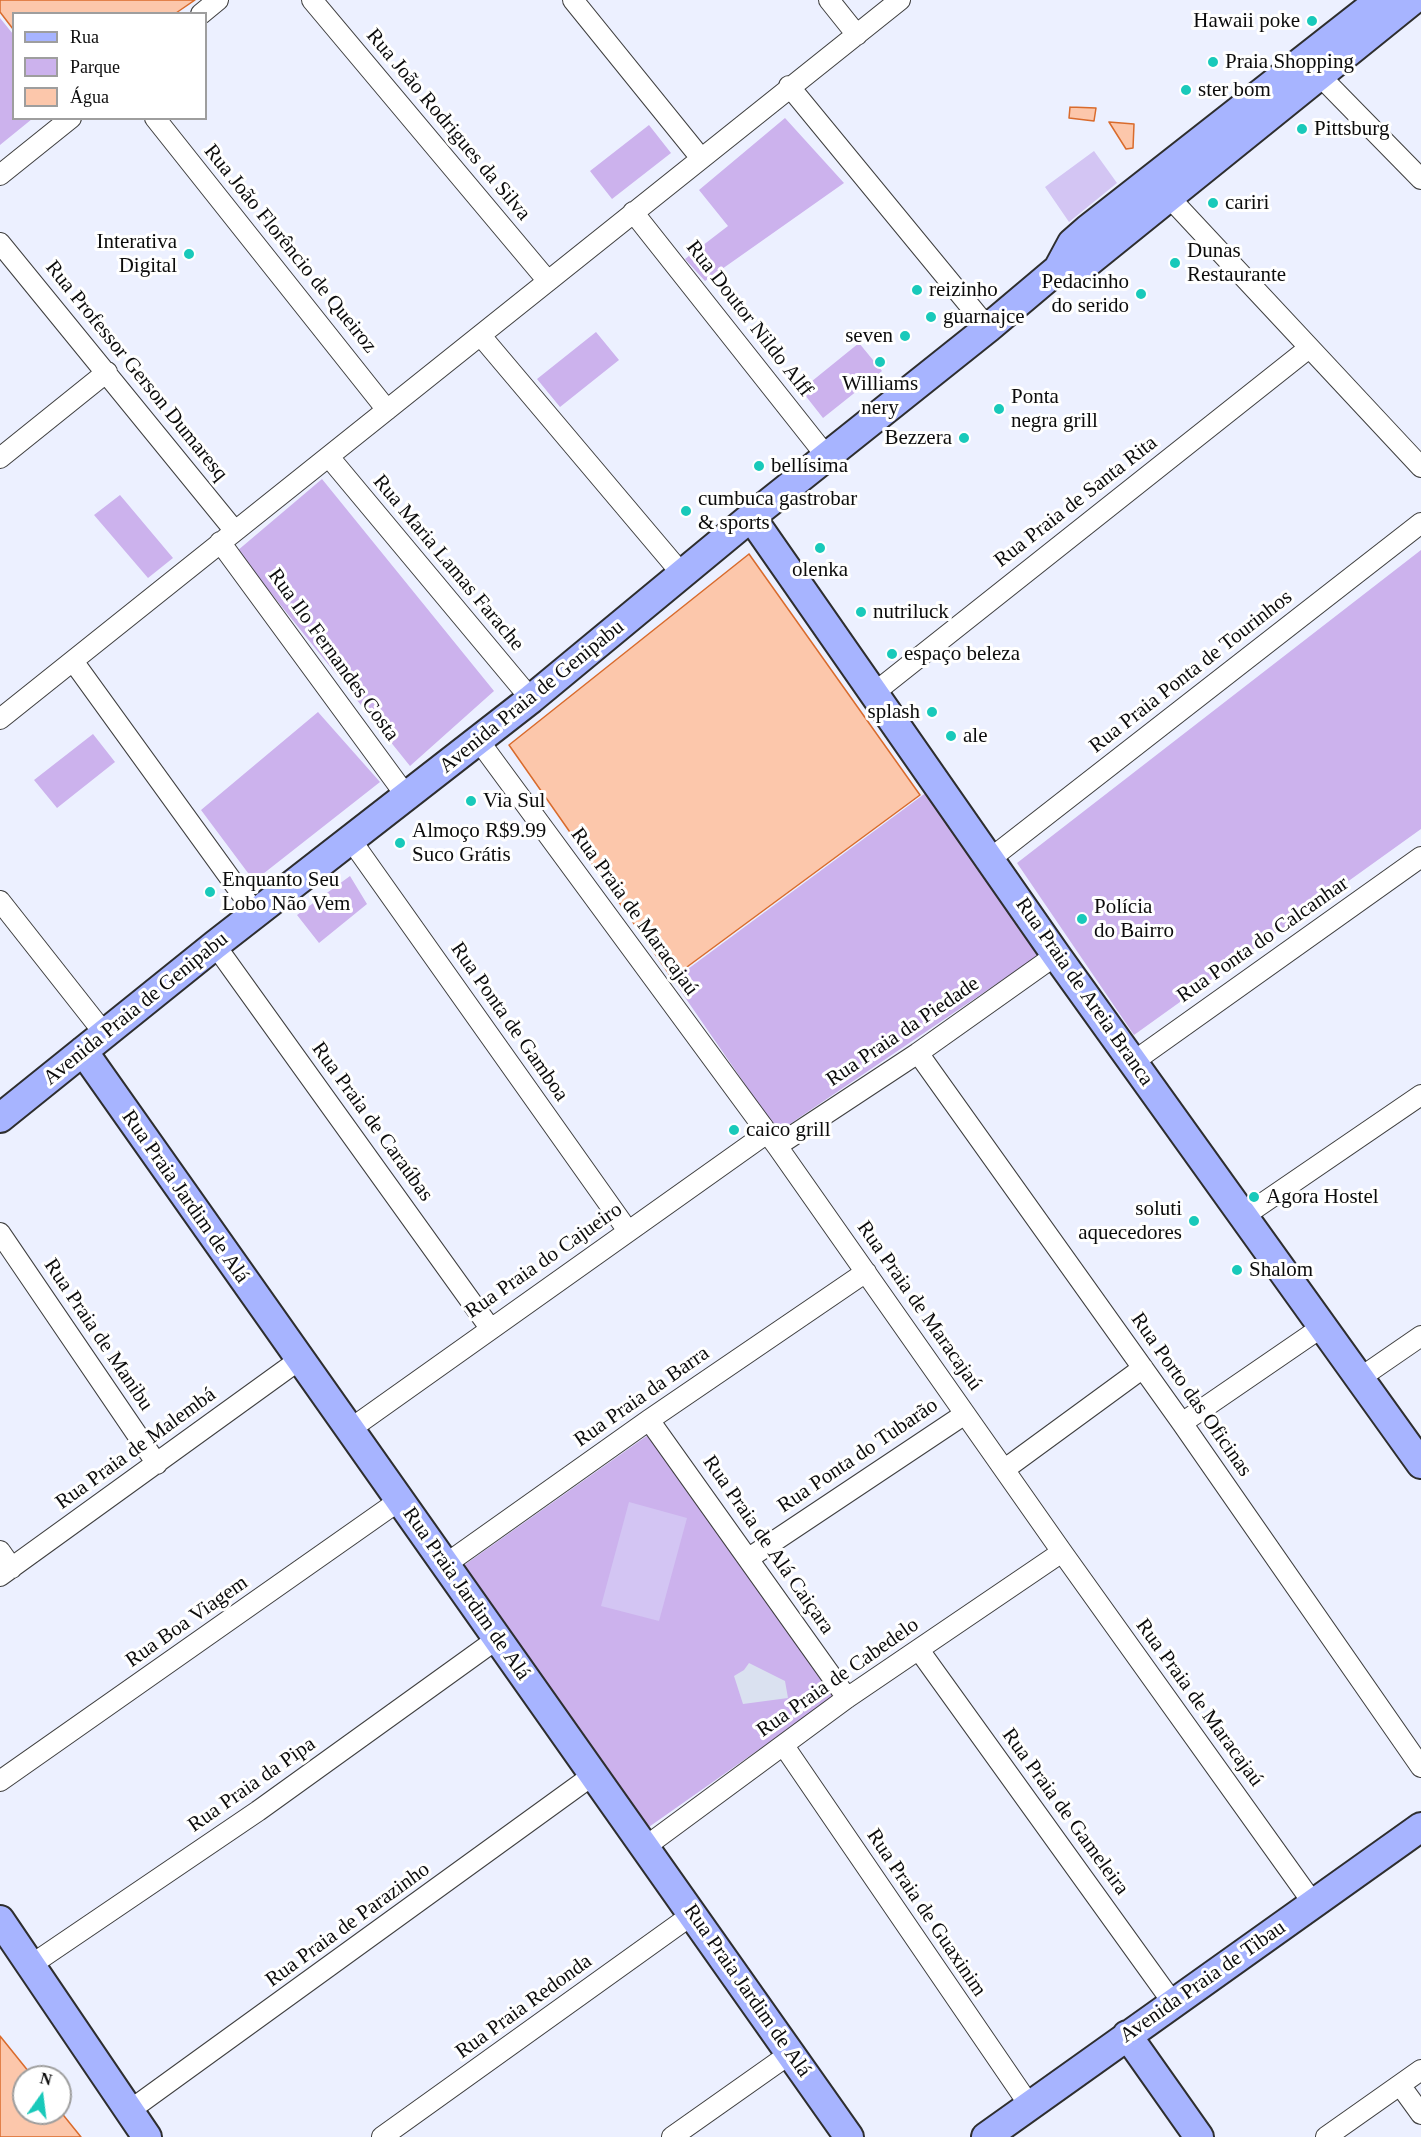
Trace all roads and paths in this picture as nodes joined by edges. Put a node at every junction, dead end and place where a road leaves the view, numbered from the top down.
1 (218, 0) edge
2 (312, 0) edge
3 (573, 0) edge
4 (829, 0) edge
5 (900, 0) edge
6 (1380, 0) edge
7 (1413, 0) edge
8 (203, 12) edge
9 (857, 35) junction
10 (1320, 76) junction
11 (789, 86) junction
12 (69, 120) edge
13 (157, 120) edge
14 (700, 157) junction
15 (0, 175) edge
16 (1421, 179) edge
17 (1168, 196) junction
18 (633, 212) junction
19 (0, 243) edge
20 (1058, 269) junction
21 (547, 280) junction
22 (988, 328) junction
23 (481, 336) junction
24 (1309, 348) junction
25 (107, 372) junction
26 (387, 410) junction
27 (329, 457) junction
28 (827, 457) junction
29 (0, 458) edge
30 (1421, 467) edge
31 (751, 517) junction
32 (1421, 523) edge
33 (227, 536) junction
34 (682, 574) junction
35 (73, 661) junction
36 (874, 693) junction
37 (531, 699) junction
38 (0, 719) edge
39 (479, 741) junction
40 (407, 797) junction
41 (351, 840) junction
42 (1421, 857) edge
43 (990, 859) junction
44 (0, 901) edge
45 (256, 914) junction
46 (215, 945) junction
47 (1056, 955) junction
48 (94, 1042) junction
49 (918, 1053) junction
50 (1133, 1062) junction
51 (1421, 1095) edge
52 (0, 1118) edge
53 (772, 1140) junction
54 (1244, 1216) junction
55 (628, 1230) junction
56 (0, 1233) edge
57 (866, 1272) junction
58 (1322, 1327) junction
59 (490, 1328) junction
60 (1421, 1336) edge
61 (299, 1360) junction
62 (1143, 1368) junction
63 (1360, 1378) junction
64 (965, 1414) junction
65 (649, 1420) junction
66 (1182, 1423) junction
67 (349, 1430) junction
68 (157, 1464) junction
69 (1421, 1464) edge
70 (1005, 1469) junction
71 (400, 1500) junction
72 (0, 1551) edge
73 (1062, 1552) junction
74 (749, 1558) junction
75 (446, 1564) junction
76 (6, 1572) edge
77 (497, 1640) junction
78 (919, 1650) junction
79 (846, 1698) junction
80 (784, 1746) junction
81 (1421, 1767) edge
82 (593, 1775) junction
83 (0, 1781) edge
84 (1421, 1827) edge
85 (645, 1847) junction
86 (1313, 1903) junction
87 (693, 1914) junction
88 (0, 1920) edge
89 (31, 1965) junction
90 (1173, 2003) junction
91 (1127, 2035) junction
92 (791, 2053) junction
93 (1421, 2070) edge
94 (1400, 2085) junction
95 (1030, 2106) junction
96 (129, 2111) junction
97 (1421, 2114) edge
98 (147, 2137) edge
99 (382, 2137) edge
100 (672, 2137) edge
101 (849, 2137) edge
102 (986, 2137) edge
103 (1200, 2137) edge
104 (1326, 2137) edge

1 - 8 street
2 - 21 street, Rua João Rodrigues da Silva
3 - 14 street
4 - 9 street
5 - 9 street
6 - 20 main road, Avenida Praia de Genipabu
7 - 10 main road, Avenida Praia de Genipabu
9 - 11 street
10 - 16 street
10 - 17 main road, Avenida Praia de Genipabu
11 - 14 street
11 - 22 street
12 - 15 street
13 - 26 street, Rua João Florêncio de Queiroz
14 - 18 street
17 - 20 main road, Avenida Praia de Genipabu
17 - 24 street
18 - 21 street
18 - 28 street, Rua Doutor Nildo Alff
19 - 25 street, Rua Professor Gerson Dumaresq
20 - 22 main road, Avenida Praia de Genipabu
21 - 23 street
22 - 28 main road, Avenida Praia de Genipabu
23 - 26 street
23 - 34 street
24 - 30 street
24 - 36 street, Rua Praia de Santa Rita
25 - 29 street
25 - 33 street, Rua Professor Gerson Dumaresq
26 - 27 street
27 - 33 street
27 - 37 street, Rua Maria Lamas Farache
28 - 31 main road, Avenida Praia de Genipabu
31 - 34 main road, Avenida Praia de Genipabu
31 - 36 main road, Rua Praia de Areia Branca
32 - 43 street, Rua Praia Ponta de Tourinhos
33 - 35 street
33 - 40 street, Rua Ilo Fernandes Costa
34 - 37 main road, Avenida Praia de Genipabu
35 - 38 street
35 - 45 street
36 - 43 main road, Rua Praia de Areia Branca
37 - 39 main road, Avenida Praia de Genipabu
39 - 40 main road, Avenida Praia de Genipabu
39 - 53 street, Rua Praia de Maracajaú
40 - 41 main road, Avenida Praia de Genipabu
41 - 45 main road, Avenida Praia de Genipabu
41 - 55 street, Rua Ponta de Gamboa
42 - 50 street, Rua Ponta do Calcanhar
43 - 47 main road, Rua Praia de Areia Branca
44 - 48 street
45 - 46 main road, Avenida Praia de Genipabu
46 - 48 main road, Avenida Praia de Genipabu
46 - 59 street, Rua Praia de Caraúbas
47 - 49 street, Rua Praia da Piedade
47 - 50 main road, Rua Praia de Areia Branca
48 - 52 main road, Avenida Praia de Genipabu
48 - 61 main road, Rua Praia Jardim de Alá
49 - 53 street, Rua Praia da Piedade
49 - 62 street, Rua Porto das Oficinas
50 - 54 main road, Rua Praia de Areia Branca
51 - 54 street
53 - 55 street, Rua Praia do Cajueiro
53 - 57 street, Rua Praia de Maracajaú
54 - 58 main road, Rua Praia de Areia Branca
55 - 59 street, Rua Praia do Cajueiro
56 - 68 street, Rua Praia de Manibu
57 - 64 street, Rua Praia de Maracajaú
57 - 65 street, Rua Praia da Barra
58 - 63 main road, Rua Praia de Areia Branca
58 - 66 street
59 - 67 street, Rua Praia do Cajueiro
60 - 63 street
61 - 67 main road, Rua Praia Jardim de Alá
61 - 68 street, Rua Praia de Malembá
62 - 66 street, Rua Porto das Oficinas
62 - 70 street
63 - 69 main road, Rua Praia de Areia Branca
64 - 70 street, Rua Praia de Maracajaú
64 - 74 street, Rua Ponta do Tubarão
65 - 74 street, Rua Praia de Alá Caiçara
65 - 75 street, Rua Praia da Barra
66 - 81 street, Rua Porto das Oficinas
67 - 71 main road, Rua Praia Jardim de Alá
68 - 76 street, Rua Praia de Malembá
70 - 73 street, Rua Praia de Maracajaú
71 - 75 main road, Rua Praia Jardim de Alá
71 - 83 street, Rua Boa Viagem
72 - 76 street
73 - 78 street, Rua Praia de Cabedelo
73 - 86 street, Rua Praia de Maracajaú
74 - 79 street, Rua Praia de Alá Caiçara
75 - 77 main road, Rua Praia Jardim de Alá
77 - 82 main road, Rua Praia Jardim de Alá
77 - 89 street, Rua Praia da Pipa
78 - 79 street, Rua Praia de Cabedelo
78 - 90 street, Rua Praia de Gameleira
79 - 80 street, Rua Praia de Cabedelo
80 - 85 street, Rua Praia de Cabedelo
80 - 95 street, Rua Praia de Guaxinim
82 - 85 main road, Rua Praia Jardim de Alá
82 - 96 street, Rua Praia de Parazinho
84 - 86 main road, Avenida Praia de Tibau
85 - 87 main road, Rua Praia Jardim de Alá
86 - 90 main road, Avenida Praia de Tibau
87 - 92 main road, Rua Praia Jardim de Alá
87 - 99 street, Rua Praia Redonda
88 - 89 main road
89 - 96 main road
90 - 91 main road, Avenida Praia de Tibau
91 - 95 main road, Avenida Praia de Tibau
91 - 103 main road
92 - 100 street
92 - 101 main road, Rua Praia Jardim de Alá
93 - 94 street
94 - 97 street
94 - 104 street
95 - 102 main road, Avenida Praia de Tibau
96 - 98 main road

